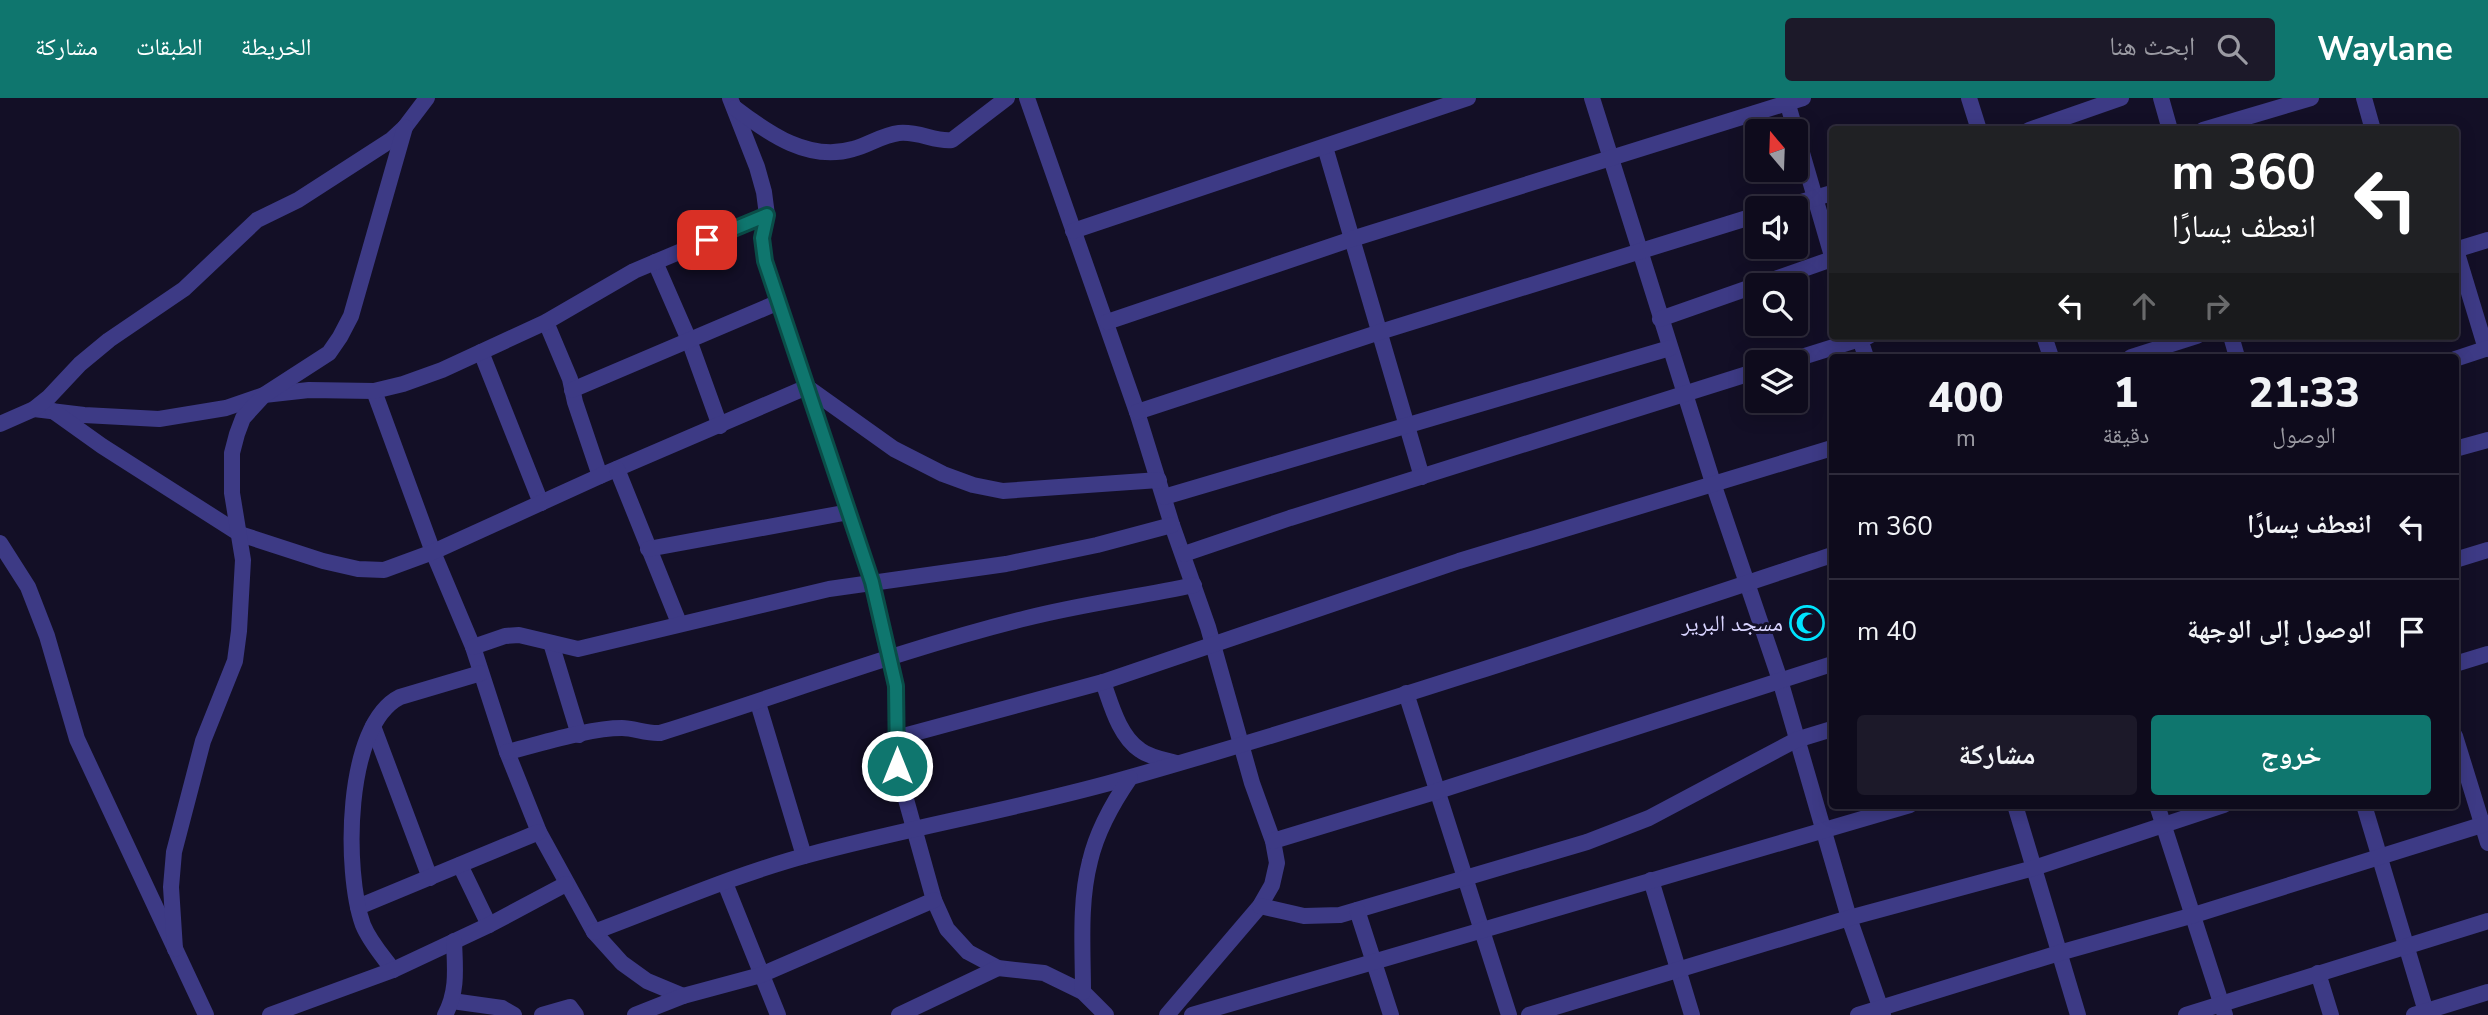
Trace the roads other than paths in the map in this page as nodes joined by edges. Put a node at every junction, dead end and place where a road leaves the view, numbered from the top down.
1 (427, 98) edge
2 (1007, 98) edge
3 (1027, 98) edge
4 (1468, 98) edge
5 (1592, 98) edge
6 (1969, 98) edge
7 (2121, 98) edge
8 (2161, 98) edge
9 (2311, 98) edge
10 (2364, 98) edge
11 (1792, 99) edge
12 (732, 102) edge
13 (1978, 126) edge
14 (2040, 126) edge
15 (2169, 126) edge
16 (2216, 126) edge
17 (2372, 126) edge
18 (405, 127) junction
19 (1325, 147) junction
20 (1610, 156) junction
21 (1829, 194) edge
22 (1815, 198) junction
23 (1808, 200) edge
24 (767, 215) junction
25 (1745, 219) edge
26 (1073, 231) junction
27 (1352, 239) junction
28 (2488, 240) edge
29 (1829, 247) edge
30 (2459, 249) edge
31 (1640, 251) junction
32 (1829, 259) edge
33 (2459, 259) edge
34 (655, 262) junction
35 (1790, 273) edge
36 (1745, 289) edge
37 (779, 302) junction
38 (1660, 319) junction
39 (546, 322) junction
40 (1107, 322) junction
41 (1380, 332) junction
42 (689, 340) junction
43 (1853, 340) edge
44 (2184, 340) edge
45 (1670, 348) junction
46 (2487, 348) edge
47 (481, 352) junction
48 (2140, 354) edge
49 (1808, 355) edge
50 (2459, 358) edge
51 (1745, 375) edge
52 (807, 387) junction
53 (572, 390) junction
54 (374, 391) junction
55 (264, 395) junction
56 (1685, 395) junction
57 (34, 409) junction
58 (53, 411) junction
59 (1137, 412) junction
60 (0, 424) edge
61 (1406, 424) junction
62 (720, 426) junction
63 (2488, 440) edge
64 (2459, 448) edge
65 (1829, 449) edge
66 (617, 469) junction
67 (600, 476) junction
68 (1422, 477) junction
69 (1158, 480) junction
70 (1714, 486) junction
71 (1164, 497) junction
72 (541, 503) junction
73 (849, 512) junction
74 (1172, 525) junction
75 (240, 534) junction
76 (0, 543) edge
77 (648, 549) junction
78 (2488, 550) edge
79 (433, 552) junction
80 (1184, 554) junction
81 (1829, 556) edge
82 (2459, 559) edge
83 (872, 582) junction
84 (1194, 584) junction
85 (1745, 584) junction
86 (679, 623) junction
87 (551, 643) junction
88 (1213, 643) junction
89 (473, 647) junction
90 (2488, 654) edge
91 (889, 657) junction
92 (2459, 663) edge
93 (1829, 665) edge
94 (481, 673) junction
95 (1780, 680) junction
96 (1103, 682) junction
97 (1406, 692) junction
98 (758, 703) junction
99 (373, 726) junction
100 (1829, 730) edge
101 (579, 735) junction
102 (896, 738) junction
103 (1796, 740) junction
104 (1241, 744) junction
105 (2459, 748) edge
106 (507, 752) junction
107 (1177, 763) junction
108 (1129, 778) junction
109 (1438, 791) junction
110 (1896, 809) edge
111 (2016, 809) edge
112 (2158, 809) edge
113 (2213, 809) edge
114 (2365, 809) edge
115 (2485, 824) edge
116 (2163, 827) junction
117 (913, 828) junction
118 (1823, 830) junction
119 (539, 832) junction
120 (1273, 841) junction
121 (2488, 843) edge
122 (804, 856) junction
123 (2380, 858) junction
124 (460, 865) junction
125 (2034, 868) junction
126 (430, 878) junction
127 (1465, 878) junction
128 (1651, 880) junction
129 (725, 883) junction
130 (566, 884) junction
131 (934, 900) junction
132 (1260, 906) junction
133 (358, 907) junction
134 (1357, 910) junction
135 (2194, 915) junction
136 (1849, 918) junction
137 (2488, 921) edge
138 (489, 925) junction
139 (1483, 931) junction
140 (594, 932) junction
141 (454, 941) junction
142 (2406, 946) junction
143 (175, 949) junction
144 (2059, 953) junction
145 (1374, 962) junction
146 (998, 968) junction
147 (1678, 969) junction
148 (393, 970) junction
149 (2318, 973) junction
150 (761, 975) junction
151 (1083, 992) junction
152 (2488, 992) edge
153 (683, 996) junction
154 (449, 1008) edge
155 (2223, 1009) edge
156 (1882, 1012) edge
157 (2422, 1014) edge
158 (206, 1015) edge
159 (270, 1015) edge
160 (514, 1015) edge
161 (542, 1015) edge
162 (576, 1015) edge
163 (635, 1015) edge
164 (778, 1015) edge
165 (899, 1015) edge
166 (1106, 1015) edge
167 (1167, 1015) edge
168 (1192, 1015) edge
169 (1391, 1015) edge
170 (1508, 1015) edge
171 (1529, 1015) edge
172 (1692, 1015) edge
173 (1858, 1015) edge
174 (2078, 1015) edge
175 (2186, 1015) edge
176 (2331, 1015) edge

1 - 18 street
2 - 12 street
3 - 26 street
4 - 19 street
5 - 20 street
6 - 13 street
7 - 14 street
8 - 15 street
9 - 16 street
10 - 17 street
11 - 20 street
11 - 22 street
12 - 24 street
18 - 55 street
18 - 57 street
19 - 26 street
19 - 27 street
20 - 27 street
20 - 31 street
21 - 22 street
22 - 23 street
22 - 29 street
24 - 34 street
24 - 37 street
25 - 31 street
26 - 40 street
27 - 40 street
27 - 41 street
28 - 30 street
31 - 38 street
31 - 41 street
32 - 35 street
33 - 46 street
34 - 39 street
34 - 42 street
36 - 38 street
37 - 42 street
37 - 52 street
38 - 45 street
39 - 47 street
39 - 53 street
40 - 59 street
41 - 59 street
41 - 61 street
42 - 53 street
42 - 62 street
43 - 49 street
44 - 48 street
45 - 56 street
45 - 61 street
46 - 50 street
47 - 54 street
47 - 72 street
51 - 56 street
52 - 62 street
52 - 69 street
52 - 73 street
53 - 67 street
54 - 55 street
54 - 79 street
55 - 58 street
55 - 75 street
56 - 68 street
56 - 70 street
57 - 58 street
57 - 60 street
58 - 75 street
59 - 69 street
61 - 68 street
61 - 71 street
62 - 66 street
63 - 64 street
65 - 70 street
66 - 67 street
66 - 77 street
67 - 72 street
68 - 80 street
69 - 71 street
70 - 85 street
70 - 88 street
71 - 74 street
72 - 79 street
73 - 77 street
73 - 83 street
74 - 80 street
74 - 83 street
75 - 79 street
75 - 143 street
76 - 143 street
77 - 86 street
78 - 82 street
79 - 89 street
80 - 84 street
81 - 85 street
83 - 86 street
83 - 91 street
84 - 88 street
84 - 91 street
85 - 95 street
85 - 97 street
86 - 87 street
87 - 89 street
87 - 101 street
88 - 96 street
88 - 104 street
89 - 94 street
90 - 92 street
91 - 98 street
91 - 102 street
93 - 95 street
94 - 99 street
94 - 106 street
95 - 103 street
95 - 109 street
96 - 102 street
96 - 107 street
97 - 104 street
97 - 109 street
98 - 101 street
98 - 122 street
99 - 126 street
99 - 133 street
100 - 103 street
101 - 106 street
102 - 117 street
103 - 118 street
103 - 127 street
104 - 107 street
104 - 120 street
105 - 115 street
106 - 119 street
107 - 108 street
108 - 117 street
108 - 151 street
109 - 120 street
109 - 127 street
110 - 118 street
111 - 125 street
112 - 116 street
113 - 116 street
114 - 123 street
115 - 121 street
115 - 123 street
116 - 125 street
116 - 135 street
117 - 122 street
117 - 131 street
118 - 128 street
118 - 136 street
119 - 124 street
119 - 130 street
120 - 132 street
122 - 129 street
123 - 135 street
123 - 142 street
124 - 126 street
124 - 138 street
125 - 136 street
125 - 144 street
126 - 133 street
127 - 134 street
127 - 139 street
128 - 139 street
128 - 147 street
129 - 140 street
129 - 150 street
130 - 138 street
130 - 140 street
131 - 146 street
131 - 150 street
132 - 134 street
132 - 167 street
133 - 148 street
134 - 145 street
135 - 144 street
135 - 155 street
136 - 147 street
136 - 156 street
137 - 142 street
138 - 141 street
139 - 145 street
139 - 170 street
140 - 153 street
141 - 148 street
141 - 154 street
142 - 149 street
142 - 157 street
143 - 158 street
144 - 156 street
144 - 174 street
145 - 168 street
145 - 169 street
146 - 151 street
146 - 165 street
147 - 171 street
147 - 172 street
148 - 159 street
149 - 155 street
149 - 176 street
150 - 153 street
150 - 164 street
151 - 166 street
152 - 157 street
153 - 163 street
154 - 160 street
155 - 175 street
156 - 173 street
161 - 162 street

